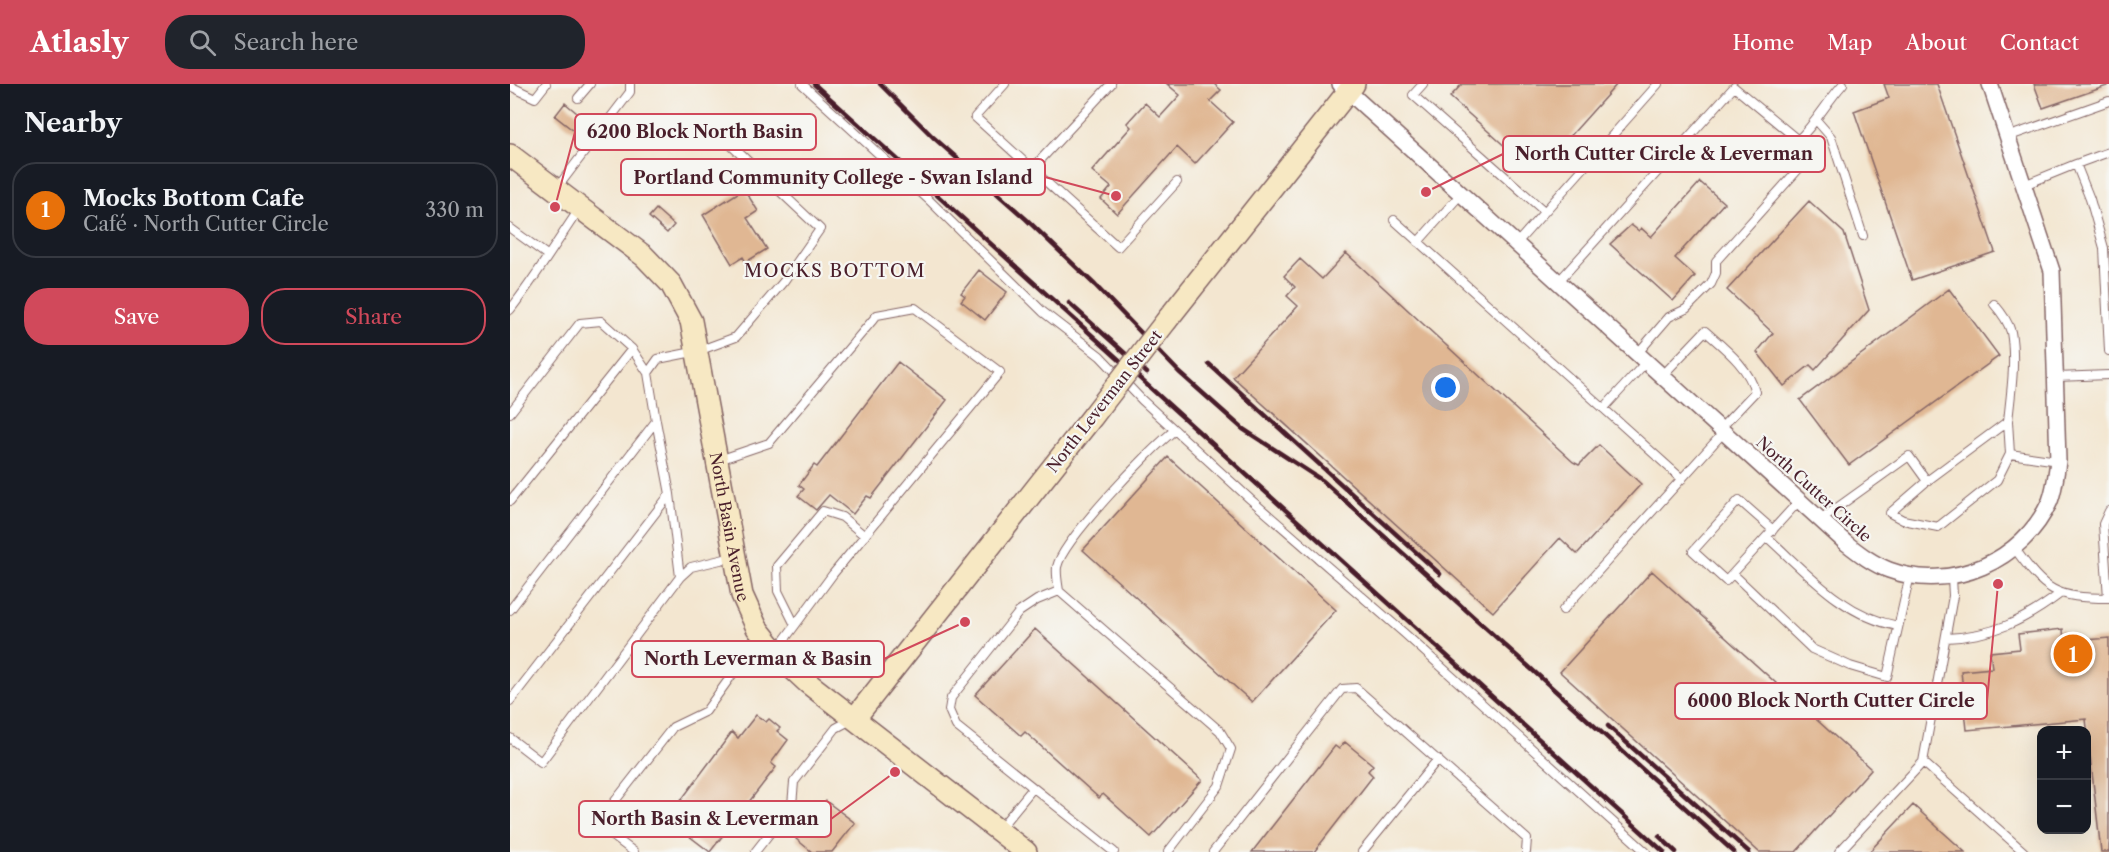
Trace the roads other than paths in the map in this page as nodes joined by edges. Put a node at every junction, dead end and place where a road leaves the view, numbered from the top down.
1 (546, 84) edge
2 (590, 84) edge
3 (630, 84) edge
4 (802, 84) edge
5 (1005, 84) edge
6 (1111, 84) edge
7 (1423, 84) edge
8 (1658, 84) edge
9 (1843, 84) edge
10 (1990, 84) edge
11 (510, 86) edge
12 (1347, 86) edge
13 (578, 99) dead end
14 (2109, 101) edge
15 (1817, 122) junction
16 (718, 133) dead end
17 (2007, 137) junction
18 (1798, 140) junction
19 (2109, 152) edge
20 (510, 155) edge
21 (2076, 164) junction
22 (1032, 170) junction
23 (1177, 182) dead end
24 (2024, 185) junction
25 (556, 189) junction
26 (1461, 194) junction
27 (580, 207) junction
28 (1544, 212) junction
29 (1394, 220) dead end
30 (510, 228) edge
31 (1863, 236) dead end
32 (1418, 242) junction
33 (1516, 244) junction
34 (548, 255) junction
35 (1558, 282) junction
36 (1994, 304) dead end
37 (510, 310) edge
38 (633, 350) junction
39 (698, 351) junction
40 (2109, 351) edge
41 (1642, 358) junction
42 (648, 373) junction
43 (2109, 375) edge
44 (1662, 376) junction
45 (2056, 377) junction
46 (1604, 408) junction
47 (510, 413) edge
48 (656, 421) junction
49 (2008, 421) junction
50 (1175, 430) junction
51 (1722, 431) junction
52 (2010, 454) junction
53 (718, 461) junction
54 (2058, 461) junction
55 (1682, 479) junction
56 (1927, 481) junction
57 (670, 494) junction
58 (510, 501) edge
59 (1799, 501) junction
60 (2109, 511) edge
61 (1820, 520) junction
62 (1773, 530) junction
63 (865, 536) junction
64 (1767, 537) junction
65 (2015, 549) junction
66 (735, 557) junction
67 (1733, 574) junction
68 (1910, 575) junction
69 (680, 577) junction
70 (1952, 577) junction
71 (1059, 591) junction
72 (2061, 593) junction
73 (2108, 598) edge
74 (510, 610) edge
75 (1563, 610) dead end
76 (795, 625) junction
77 (1898, 626) junction
78 (1946, 638) junction
79 (771, 646) junction
80 (510, 702) edge
81 (855, 718) junction
82 (510, 738) edge
83 (1438, 759) junction
84 (1923, 762) junction
85 (1033, 788) junction
86 (998, 831) junction
87 (634, 852) edge
88 (755, 852) edge
89 (1026, 852) edge
90 (1114, 852) edge
91 (1168, 852) edge
92 (1213, 852) edge
93 (1362, 852) edge
94 (1526, 852) edge
95 (1646, 852) edge
96 (1839, 852) edge
97 (2024, 852) edge

1 - 11 lane
2 - 13 lane
3 - 25 lane
4 - 50 lane
5 - 22 lane
6 - 22 lane
7 - 28 lane
8 - 28 lane
9 - 15 lane
10 - 17 street, North Cutter Circle
12 - 26 street, North Cutter Circle
12 - 81 street, North Leverman Street, bridge
14 - 17 lane
15 - 18 lane
15 - 31 lane
16 - 39 lane
17 - 24 street, North Cutter Circle
18 - 35 lane
18 - 41 lane
19 - 21 lane
20 - 25 street, North Basin Avenue
21 - 24 lane
21 - 40 lane
22 - 23 lane
24 - 45 street, North Cutter Circle
25 - 27 street, North Basin Avenue
26 - 32 lane
26 - 33 street, North Cutter Circle
27 - 34 lane
27 - 39 street, North Basin Avenue
28 - 33 lane
29 - 32 lane
30 - 34 lane
32 - 46 lane
33 - 35 street, North Cutter Circle
34 - 37 lane
35 - 41 street, North Cutter Circle
36 - 49 lane
38 - 42 lane
38 - 47 lane
38 - 58 lane
39 - 42 lane
39 - 53 street, North Basin Avenue
41 - 44 street, North Cutter Circle
41 - 46 lane
42 - 48 lane
43 - 45 lane
44 - 51 street, North Cutter Circle
44 - 51 lane
45 - 54 street, North Cutter Circle
46 - 55 lane
48 - 57 lane
48 - 74 lane
49 - 52 lane
49 - 56 lane
50 - 71 lane
50 - 95 lane
51 - 55 lane
51 - 59 street, North Cutter Circle
52 - 54 lane
52 - 56 lane
53 - 63 lane
53 - 66 street, North Basin Avenue
54 - 65 street, North Cutter Circle
55 - 75 lane
56 - 61 lane
57 - 69 lane
57 - 80 lane
59 - 61 street, North Cutter Circle
59 - 62 lane
60 - 73 lane
61 - 68 street, North Cutter Circle
62 - 64 lane
62 - 67 lane
63 - 76 lane
63 - 76 lane
64 - 67 lane
64 - 77 lane
65 - 70 street, North Cutter Circle
65 - 72 lane
66 - 69 lane
66 - 79 street, North Basin Avenue
67 - 77 lane
68 - 70 street, North Cutter Circle
68 - 77 lane
69 - 82 lane
70 - 78 lane
71 - 85 lane
71 - 91 lane
72 - 73 lane
72 - 78 lane
76 - 79 lane
78 - 84 lane
79 - 81 street, North Basin Avenue
79 - 87 lane
81 - 86 street, North Basin Avenue
81 - 88 lane
83 - 92 lane
83 - 93 lane
83 - 94 lane
84 - 96 lane
84 - 97 lane
85 - 86 lane
85 - 90 lane
86 - 89 street, North Basin Avenue

